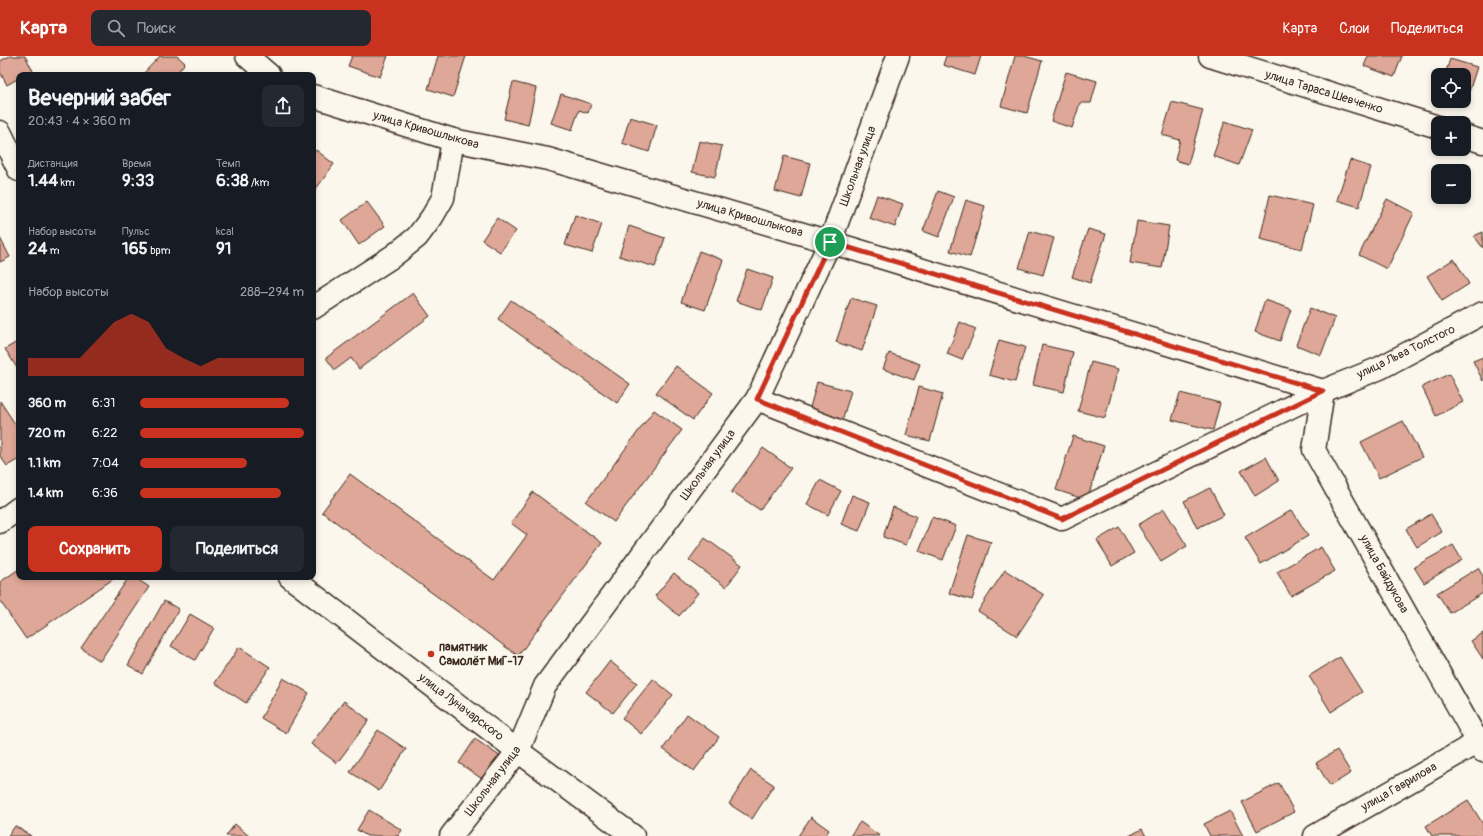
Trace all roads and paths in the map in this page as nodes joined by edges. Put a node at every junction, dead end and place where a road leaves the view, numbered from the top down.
1 (247, 56) edge
2 (898, 56) edge
3 (1210, 56) edge
4 (266, 72) edge
5 (316, 97) edge
6 (1431, 125) edge
7 (0, 132) edge
8 (1471, 138) edge
9 (453, 140) junction
10 (1483, 142) edge
11 (16, 164) edge
12 (830, 242) junction
13 (316, 306) edge
14 (1483, 313) edge
15 (1323, 391) junction
16 (757, 399) junction
17 (16, 510) edge
18 (0, 522) edge
19 (294, 580) edge
20 (1481, 744) edge
21 (518, 751) junction
22 (451, 836) edge
23 (633, 836) edge
24 (1315, 836) edge

1 - 4 street
2 - 12 street, Школьная улица
3 - 6 street, улица Тараса Шевченко
5 - 9 street, улица Кривошлыкова
7 - 11 street
8 - 10 street
9 - 12 street, улица Кривошлыкова
9 - 13 street
12 - 15 street, улица Кривошлыкова
12 - 16 street, Школьная улица
14 - 15 street, улица Льва Толстого
15 - 16 street, улица Льва Толстого
15 - 20 street, улица Байдукова
16 - 21 street, Школьная улица
17 - 18 street
19 - 21 street, улица Луначарского
20 - 24 street, улица Гаврилова
21 - 22 street, Школьная улица
21 - 23 street, улица Луначарского

